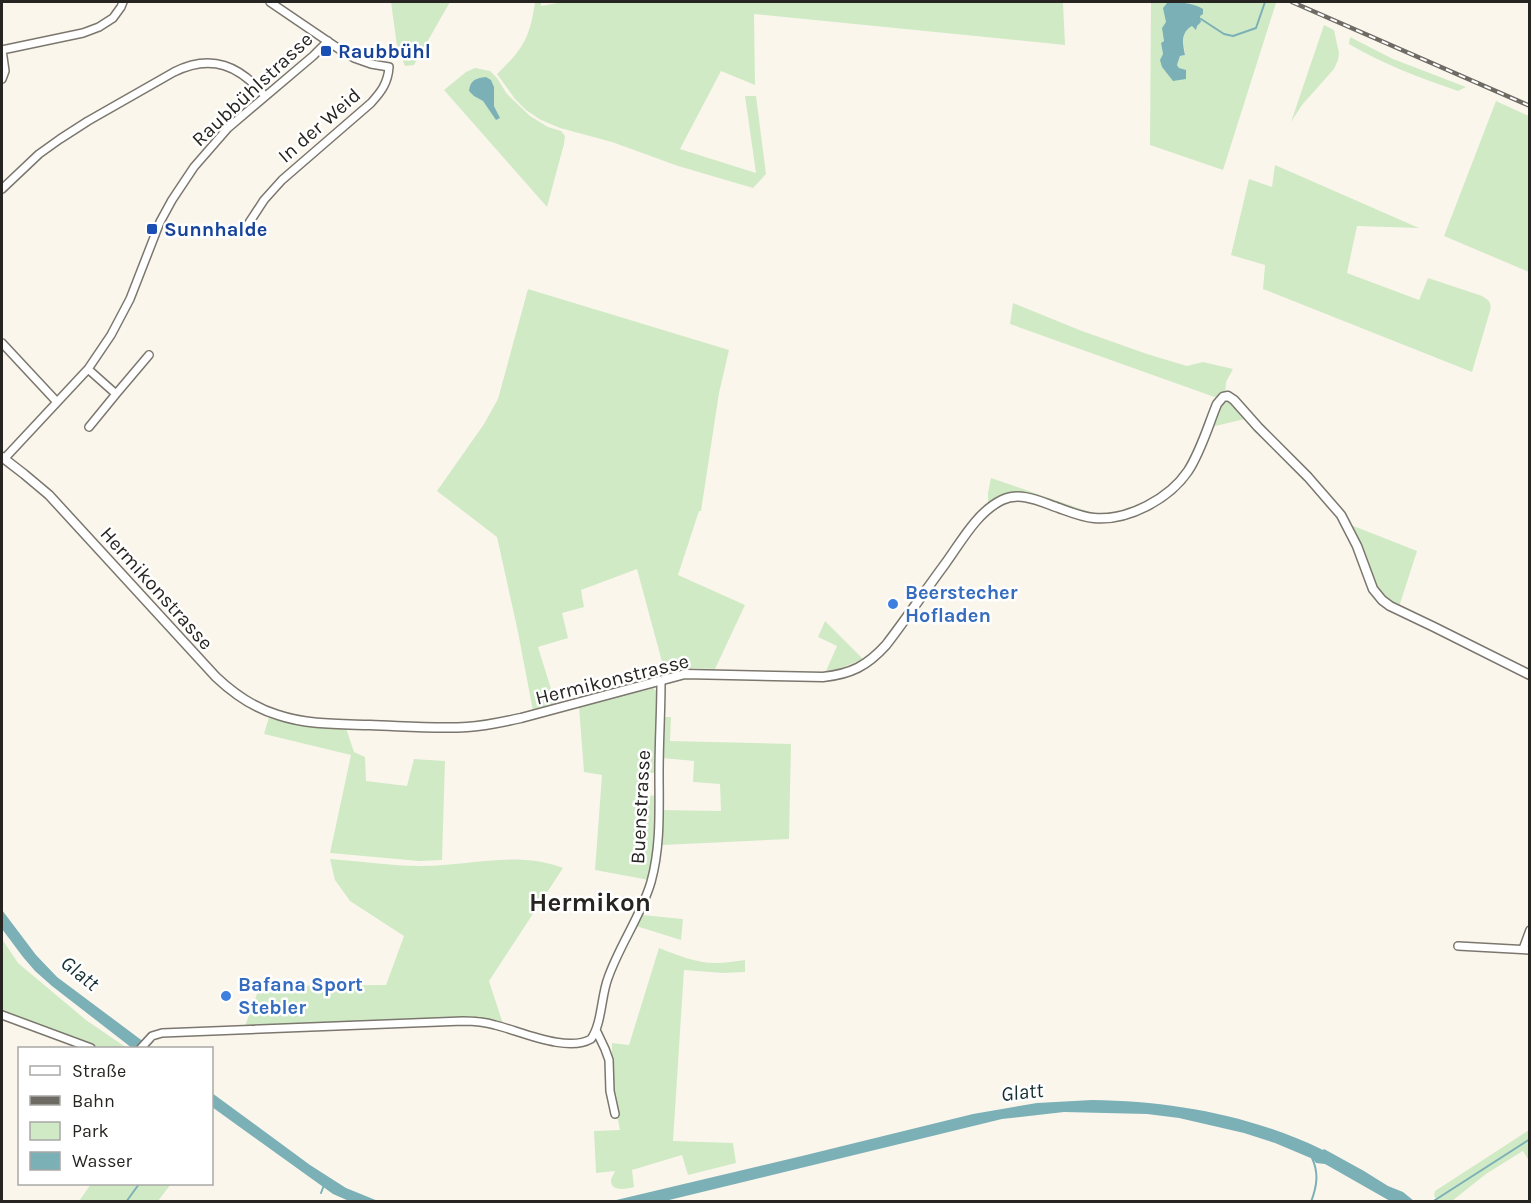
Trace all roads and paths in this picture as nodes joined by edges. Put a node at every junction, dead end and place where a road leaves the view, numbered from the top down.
1 (123, 2) edge
2 (270, 2) edge
3 (328, 41) junction
4 (2, 50) edge
5 (2, 79) edge
6 (265, 96) junction
7 (2, 189) edge
8 (245, 229) dead end
9 (2, 343) edge
10 (149, 355) dead end
11 (88, 369) junction
12 (116, 394) junction
13 (57, 402) junction
14 (89, 427) dead end
15 (3, 458) edge
16 (1530, 675) edge
17 (661, 681) junction
18 (1530, 930) edge
19 (1458, 946) dead end
20 (1526, 950) edge
21 (2, 1016) edge
22 (596, 1030) junction
23 (88, 1047) edge
24 (142, 1047) edge
25 (615, 1114) dead end

1 - 4 street
2 - 3 street
3 - 6 street, Raubbühlstrasse
3 - 8 street, In der Weid
4 - 5 street
6 - 7 street
6 - 11 street, Raubbühlstrasse
9 - 13 street
10 - 12 street
11 - 12 street
11 - 13 street, Raubbühlstrasse
12 - 14 street
13 - 15 street, Raubbühlstrasse
15 - 17 street, Hermikonstrasse
16 - 17 street, Hermikonstrasse
17 - 22 street, Buenstrasse
18 - 20 street
19 - 20 street
21 - 23 street
22 - 24 street
22 - 25 street

